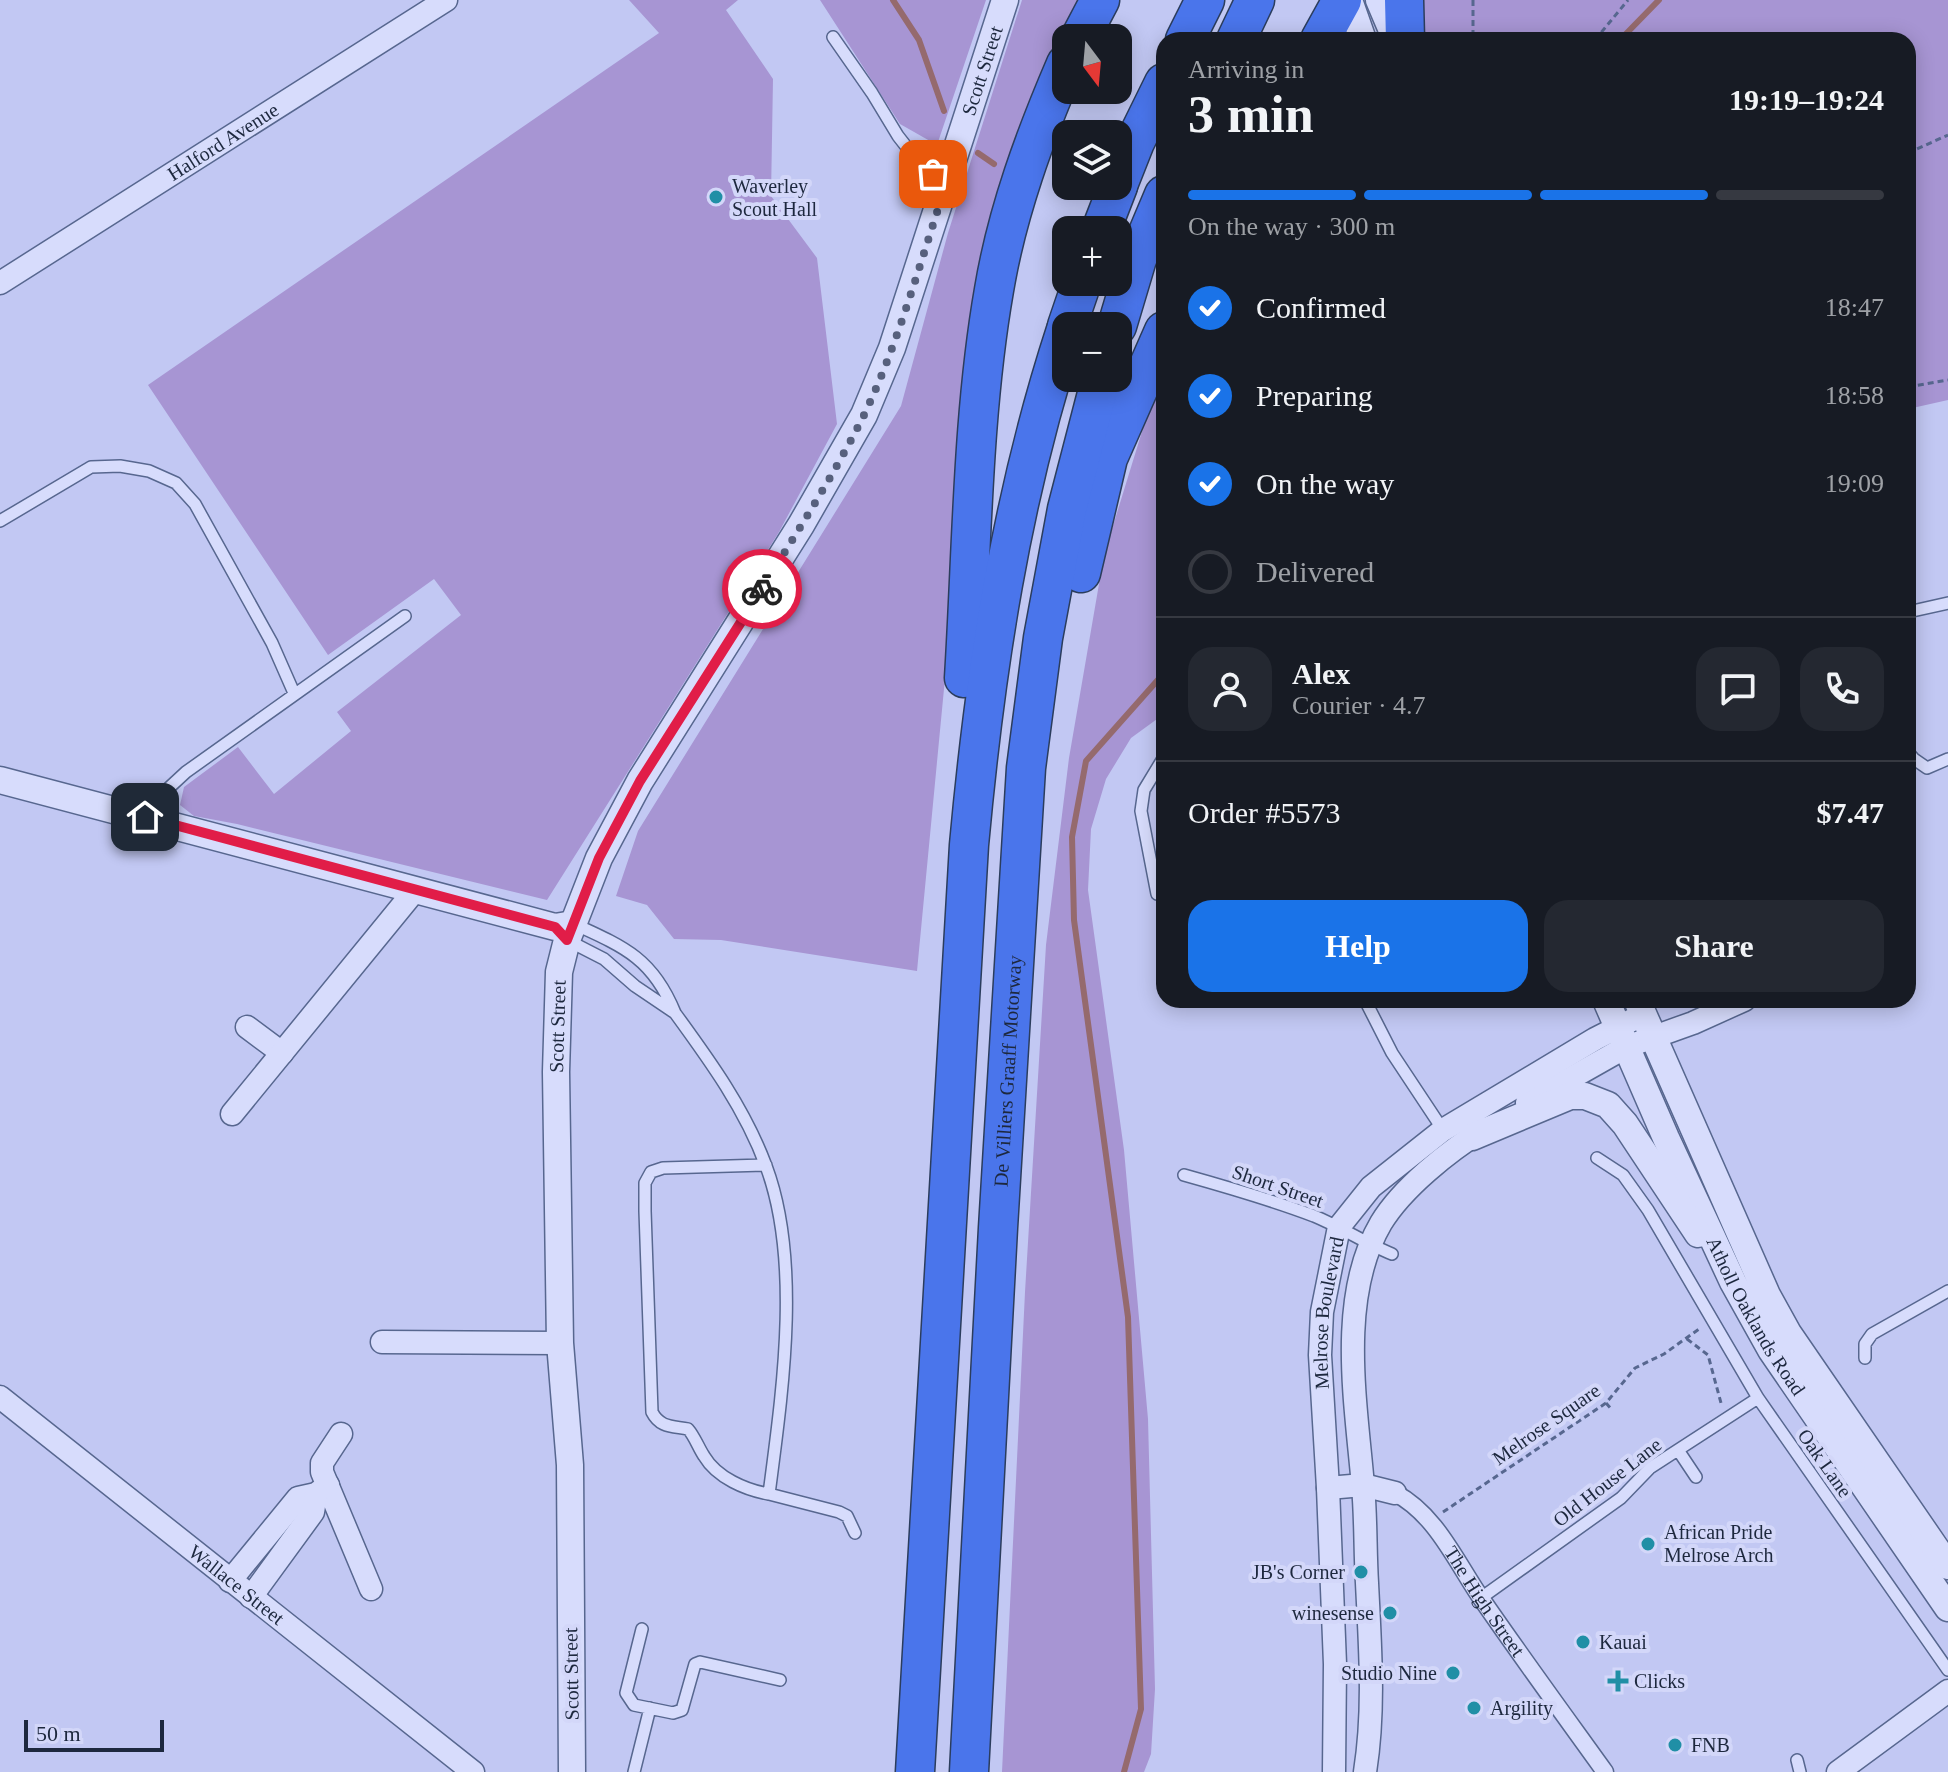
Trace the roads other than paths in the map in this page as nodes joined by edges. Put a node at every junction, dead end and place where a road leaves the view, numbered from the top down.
1 (446, 0) edge
2 (1005, 0) edge
3 (1100, 0) edge
4 (1205, 0) edge
5 (1255, 0) edge
6 (1342, 0) edge
7 (1349, 0) edge
8 (1379, 0) edge
9 (1404, 0) edge
10 (1087, 24) edge
11 (1189, 32) edge
12 (1240, 32) edge
13 (1324, 32) edge
14 (1360, 32) edge
15 (1393, 32) edge
16 (1405, 32) edge
17 (833, 37) dead end
18 (1052, 97) edge
19 (1156, 99) edge
20 (1132, 150) edge
21 (946, 185) junction
22 (1156, 214) edge
23 (0, 283) edge
24 (1121, 312) edge
25 (1156, 349) edge
26 (1052, 372) edge
27 (1097, 392) edge
28 (0, 521) edge
29 (1948, 603) edge
30 (1916, 610) edge
31 (405, 616) dead end
32 (294, 693) junction
33 (1948, 759) edge
34 (1916, 760) edge
35 (1026, 768) junction
36 (1156, 770) edge
37 (0, 780) edge
38 (145, 817) junction
39 (969, 845) junction
40 (416, 889) junction
41 (1156, 889) edge
42 (565, 930) junction
43 (1369, 1008) edge
44 (1609, 1008) edge
45 (1726, 1008) edge
46 (675, 1013) junction
47 (1645, 1017) edge
48 (247, 1027) dead end
49 (1622, 1037) junction
50 (282, 1053) junction
51 (232, 1114) dead end
52 (1457, 1139) junction
53 (1597, 1158) dead end
54 (766, 1165) junction
55 (1184, 1175) dead end
56 (1356, 1237) junction
57 (1392, 1254) dead end
58 (1733, 1282) junction
59 (1948, 1291) edge
60 (382, 1342) dead end
61 (560, 1343) junction
62 (1865, 1358) dead end
63 (0, 1397) edge
64 (1758, 1398) junction
65 (341, 1434) dead end
66 (1678, 1450) junction
67 (1696, 1477) dead end
68 (1363, 1485) junction
69 (1328, 1488) junction
70 (322, 1489) junction
71 (1395, 1493) joint
72 (769, 1494) junction
73 (855, 1533) dead end
74 (1948, 1566) edge
75 (230, 1581) junction
76 (371, 1589) dead end
77 (251, 1597) junction
78 (1481, 1598) junction
79 (1948, 1608) edge
80 (642, 1629) dead end
81 (1948, 1670) edge
82 (780, 1680) dead end
83 (1948, 1691) edge
84 (650, 1708) junction
85 (473, 1772) edge
86 (572, 1772) edge
87 (634, 1772) edge
88 (915, 1772) edge
89 (969, 1772) edge
90 (1334, 1772) edge
91 (1365, 1772) edge
92 (1605, 1772) edge
93 (1838, 1772) edge

1 - 23 street, Halford Avenue
2 - 21 street, Scott Street
3 - 10 highway
4 - 11 highway
5 - 12 highway
6 - 13 highway
7 - 14 street
8 - 15 street
9 - 16 highway
17 - 21 lane
18 - 39 highway
19 - 20 highway
21 - 42 street, Scott Street
22 - 24 highway
25 - 35 highway
26 - 39 highway
27 - 35 highway, De Villiers Graaff Motorway
28 - 32 lane
29 - 30 lane
31 - 32 lane
32 - 38 lane
33 - 34 lane
35 - 89 highway, De Villiers Graaff Motorway
36 - 41 lane
37 - 38 street
38 - 40 street
39 - 88 highway
40 - 42 street
40 - 50 street
42 - 46 lane
42 - 46 lane
42 - 61 street, Scott Street
43 - 52 lane
44 - 49 street, Atholl Oaklands Road
45 - 47 street, Melrose Boulevard
46 - 54 lane
47 - 49 street, Melrose Boulevard
47 - 74 street, Atholl Oaklands Road
48 - 50 street
49 - 52 street, Melrose Boulevard
49 - 58 street, Atholl Oaklands Road
50 - 51 street
52 - 56 street, Melrose Boulevard
52 - 56 street, Melrose Boulevard
52 - 58 street
53 - 64 lane, Oak Lane
54 - 72 lane
54 - 72 lane
55 - 56 lane, Short Street
56 - 57 lane, Short Street
56 - 68 street, Melrose Boulevard
56 - 69 street, Melrose Boulevard
58 - 79 street, Atholl Oaklands Road
59 - 62 lane
60 - 61 street
61 - 86 street, Scott Street
63 - 75 street, Wallace Street
64 - 66 lane, Old House Lane
64 - 81 lane, Oak Lane
65 - 70 street
66 - 67 lane
66 - 78 lane, Old House Lane
68 - 69 street, The High Street
68 - 71 street, The High Street
68 - 91 street, Melrose Boulevard
69 - 90 street, Melrose Boulevard
70 - 75 street
70 - 76 street
70 - 77 street
71 - 78 street, The High Street
72 - 73 lane
75 - 77 street, Wallace Street
77 - 85 street, Wallace Street
78 - 92 street, The High Street
80 - 84 lane
82 - 84 lane
83 - 93 street
84 - 87 lane

